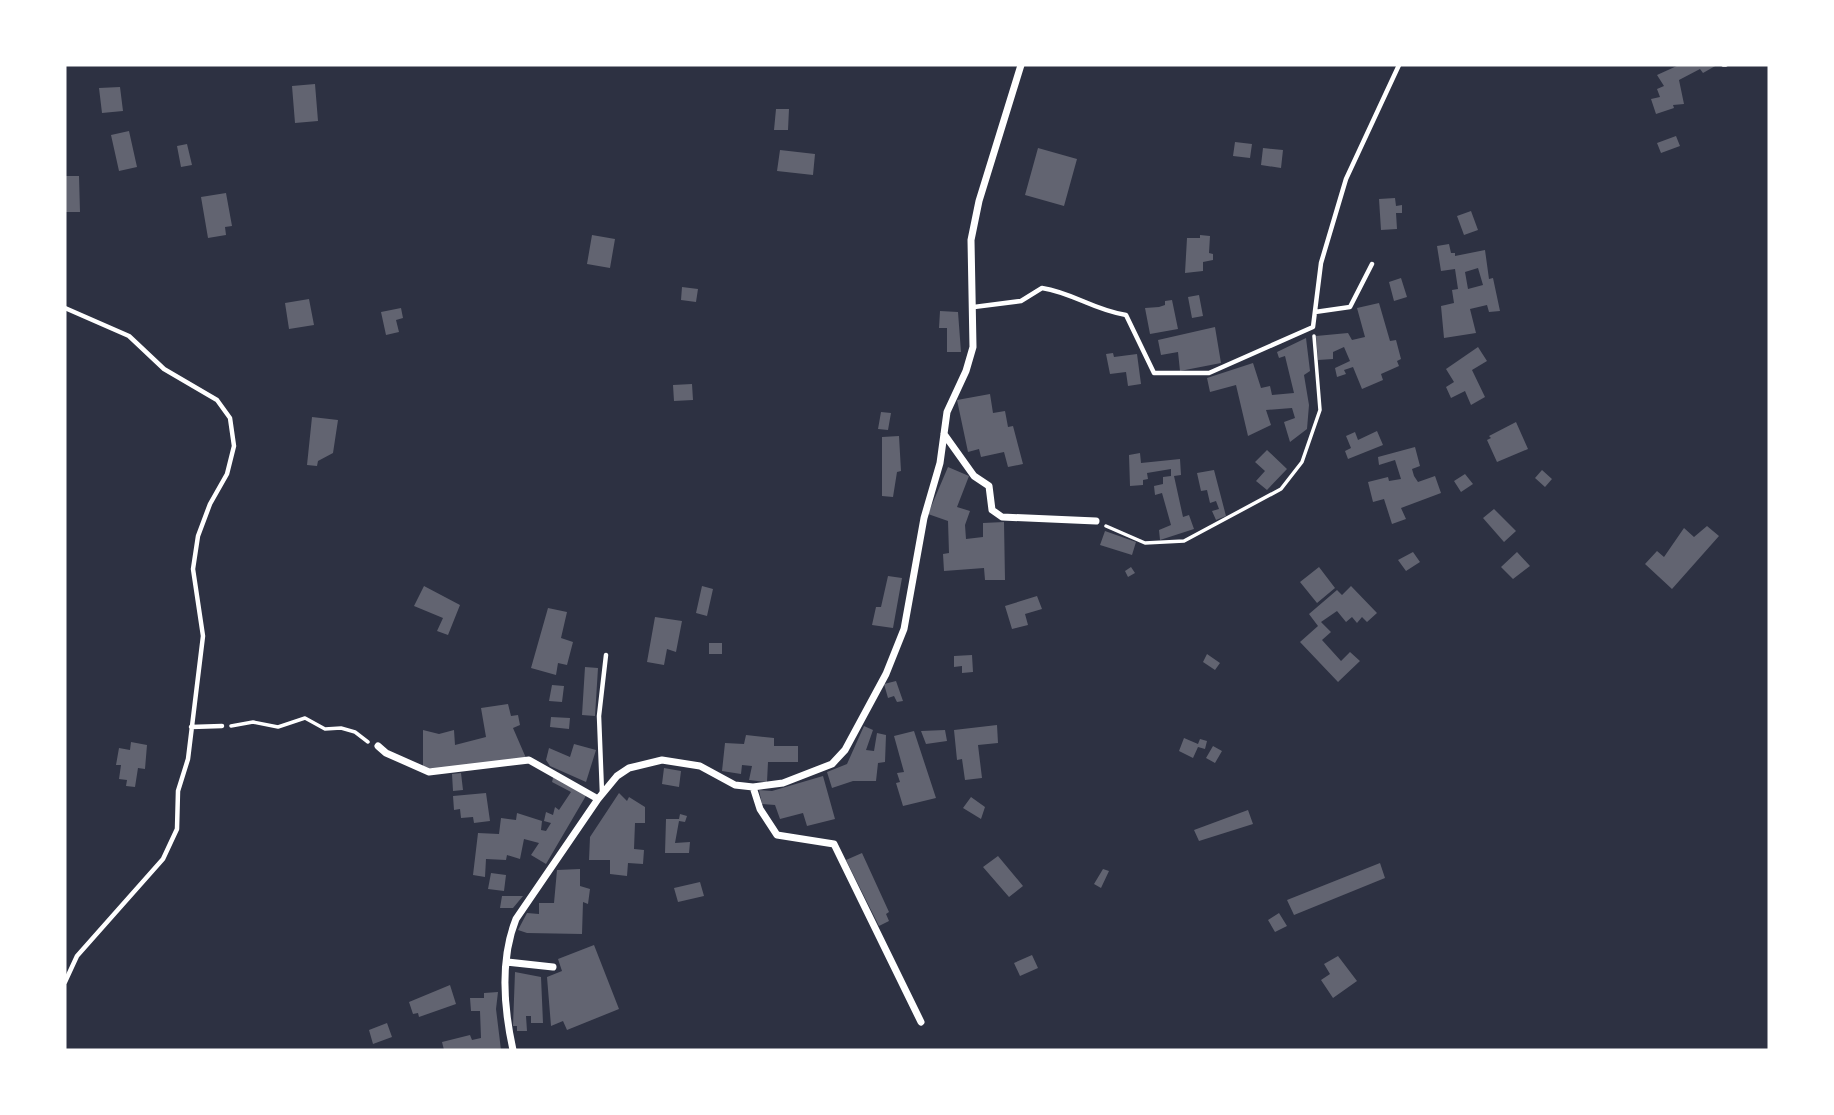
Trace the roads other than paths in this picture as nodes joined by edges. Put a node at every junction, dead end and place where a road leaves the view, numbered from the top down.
1 (1021, 65) edge
2 (1399, 65) edge
3 (1372, 264) dead end
4 (974, 307) junction
5 (65, 308) edge
6 (1315, 312) junction
7 (944, 434) junction
8 (1096, 522) road end
9 (606, 655) dead end
10 (222, 726) road end
11 (191, 727) junction
12 (378, 746) road end
13 (753, 787) junction
14 (600, 797) junction
15 (507, 962) junction
16 (553, 967) dead end
17 (65, 982) edge
18 (921, 1022) dead end
19 (513, 1050) edge

1 - 4 street
2 - 6 lane
3 - 6 lane
4 - 6 lane
4 - 7 street
5 - 11 lane
7 - 8 street
7 - 13 street
9 - 14 lane
10 - 11 lane
11 - 17 lane
12 - 14 street
13 - 14 street
13 - 18 street
14 - 15 street
15 - 16 street
15 - 19 street

